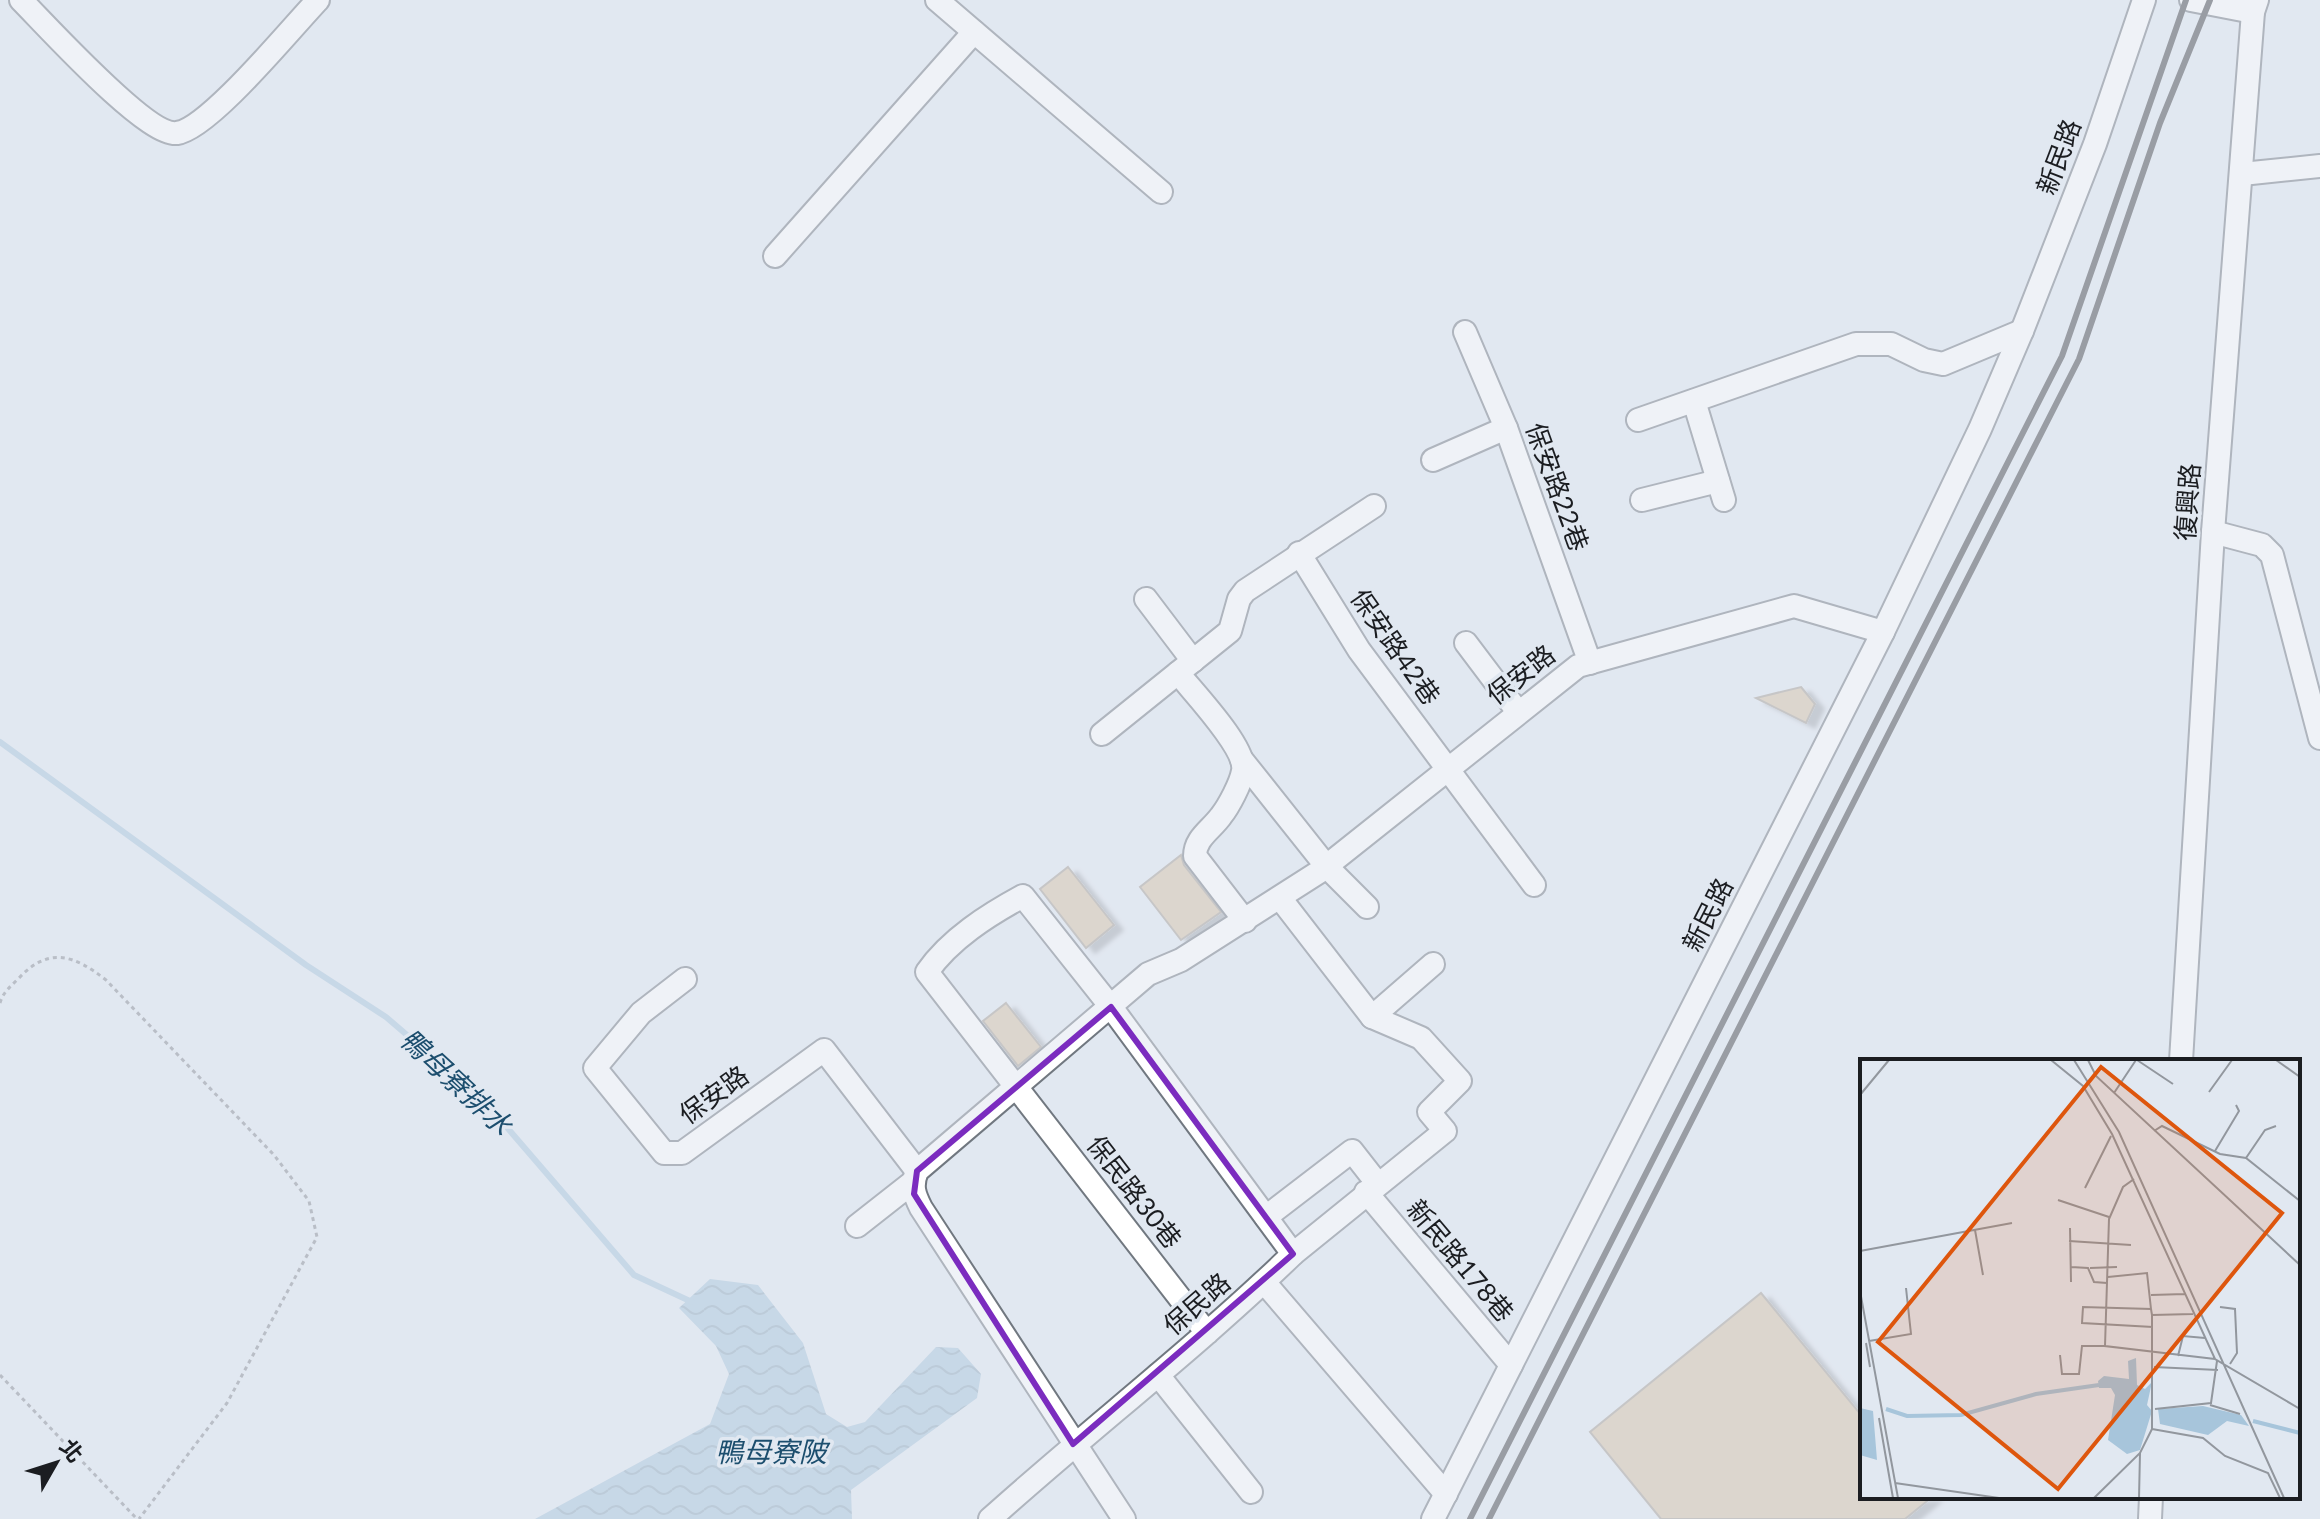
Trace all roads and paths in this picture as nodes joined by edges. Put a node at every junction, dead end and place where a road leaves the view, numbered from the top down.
1 (21, 0) edge
2 (318, 0) edge
3 (937, 0) edge
4 (2144, 0) edge
5 (2191, 0) edge
6 (2255, 6) edge
7 (974, 32) junction
8 (2320, 166) edge
9 (2242, 174) junction
10 (1161, 192) dead end
11 (775, 256) dead end
12 (2022, 331) junction
13 (1465, 332) dead end
14 (1694, 401) junction
15 (1638, 420) dead end
16 (1506, 428) junction
17 (1433, 460) dead end
18 (1642, 500) dead end
19 (1374, 506) dead end
20 (2213, 532) junction
21 (1299, 553) junction
22 (1146, 599) dead end
23 (1883, 632) junction
24 (1466, 643) dead end
25 (1590, 663) junction
26 (1185, 667) junction
27 (1518, 712) junction
28 (1102, 734) dead end
29 (2320, 738) edge
30 (1242, 760) junction
31 (1448, 769) junction
32 (1327, 867) junction
33 (1534, 885) dead end
34 (1280, 898) junction
35 (1367, 907) dead end
36 (1245, 921) junction
37 (1433, 964) dead end
38 (685, 979) dead end
39 (0, 1003) edge
40 (1111, 1007) junction
41 (1372, 1017) junction
42 (2181, 1059) edge
43 (1017, 1086) junction
44 (915, 1176) junction
45 (1371, 1188) junction
46 (1266, 1217) junction
47 (857, 1226) dead end
48 (1293, 1254) junction
49 (1264, 1282) junction
50 (1207, 1333) junction
51 (1511, 1365) junction
52 (0, 1375) edge
53 (1158, 1375) junction
54 (1073, 1444) junction
55 (1251, 1492) dead end
56 (1446, 1494) junction
57 (2151, 1499) edge
58 (1017, 1510) edge
59 (138, 1519) edge
60 (990, 1519) edge
61 (1124, 1519) edge
62 (1433, 1519) edge
63 (2150, 1519) edge

1 - 2 street
3 - 7 street
4 - 12 street, 新民路
5 - 6 street, 復興路
6 - 9 street, 復興路
7 - 10 street
7 - 11 street
8 - 9 street
9 - 20 street, 復興路
12 - 14 street
12 - 23 street, 新民路
13 - 16 street, 保安路22巷
14 - 15 street
14 - 18 street
16 - 17 street
16 - 25 street, 保安路22巷
19 - 21 street
20 - 29 street
20 - 42 street, 復興路
21 - 26 street
21 - 31 street, 保安路42巷
22 - 26 street
23 - 25 street, 保安路
23 - 51 street, 新民路
24 - 27 street
25 - 27 street, 保安路
26 - 28 street
26 - 30 street
27 - 31 street, 保安路
30 - 32 street
30 - 36 street
31 - 32 street, 保安路
31 - 33 street, 保安路42巷
32 - 34 street, 保安路
32 - 35 street
34 - 36 street, 保安路
34 - 41 street
36 - 40 street, 保安路
37 - 41 street
38 - 44 street, 保安路
39 - 59 path
40 - 43 street, 保安路
40 - 43 street
40 - 46 street
41 - 45 street
43 - 44 street, 保安路
43 - 50 street, 保民路30巷
44 - 47 street
44 - 54 street, 保安路
45 - 46 street, 新民路178巷
45 - 48 street
45 - 51 street, 新民路178巷
46 - 48 street
48 - 49 street
49 - 50 street, 保民路
49 - 56 street, 保民路
50 - 53 street, 保民路
51 - 56 street, 新民路
52 - 59 path
53 - 54 street, 保民路
53 - 55 street
54 - 58 street, 保民路
54 - 61 street, 保安路
56 - 62 street, 新民路
57 - 63 street
58 - 60 street, 保民路

